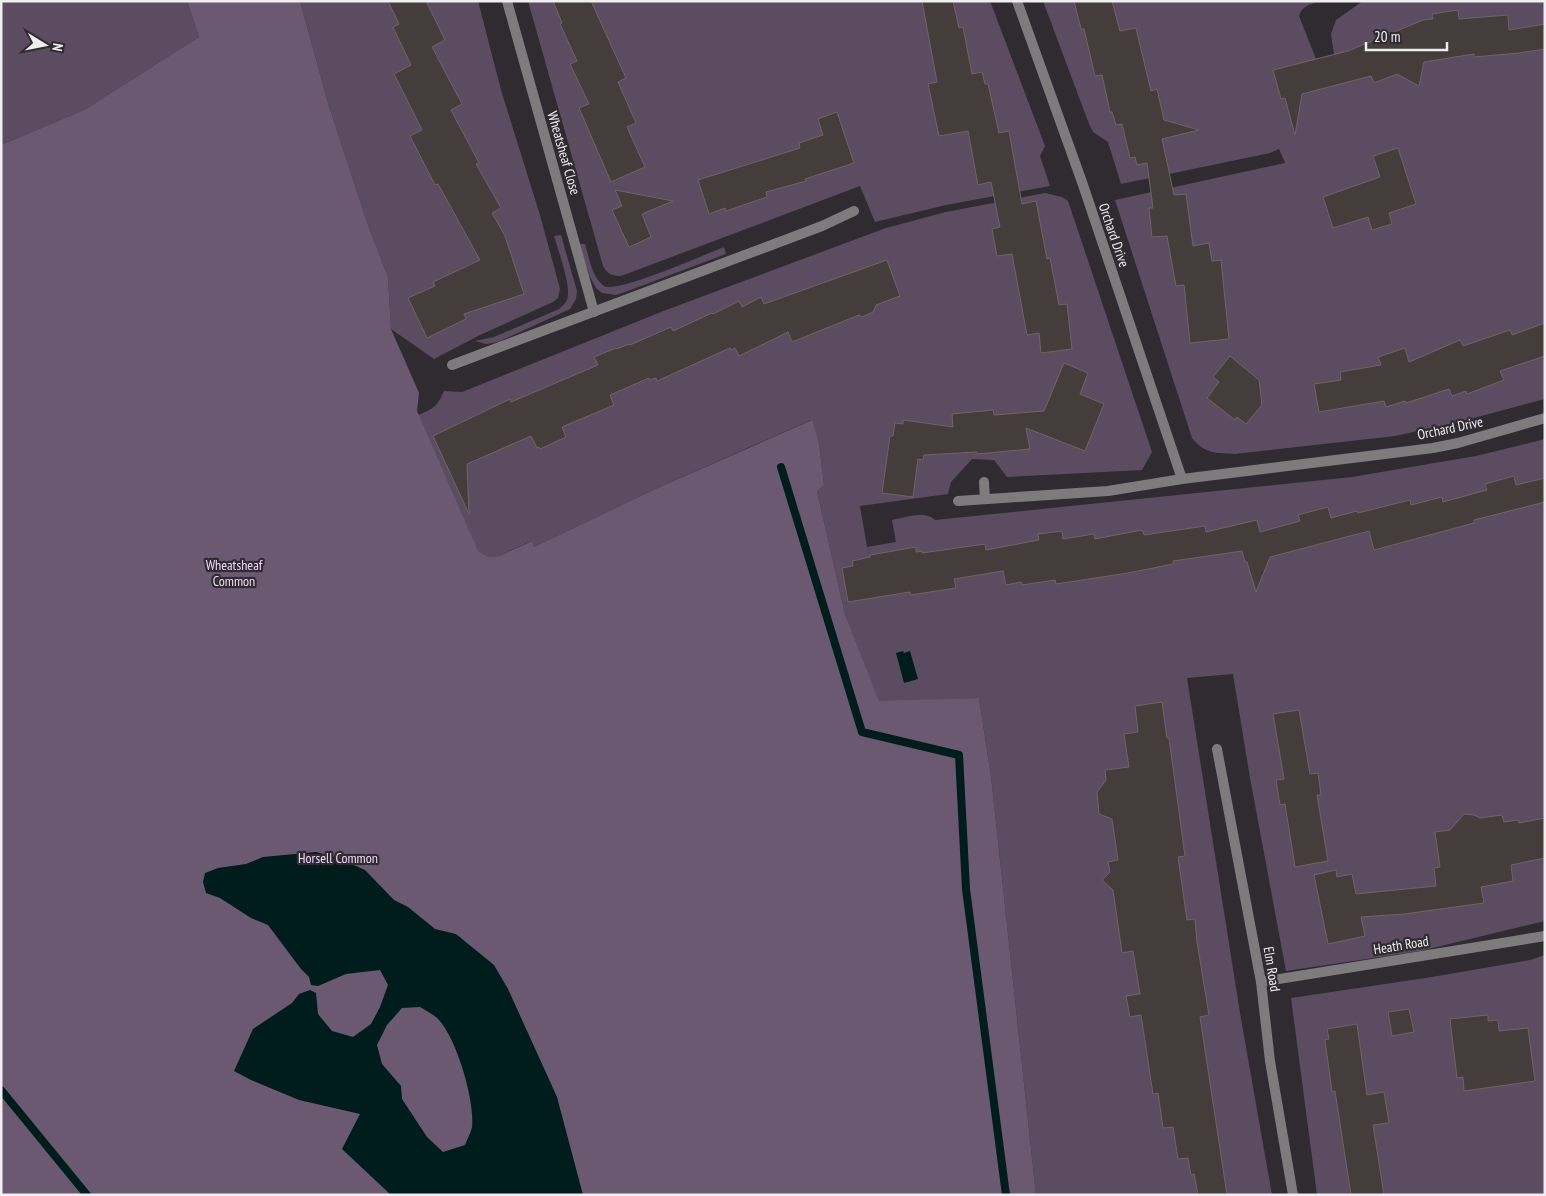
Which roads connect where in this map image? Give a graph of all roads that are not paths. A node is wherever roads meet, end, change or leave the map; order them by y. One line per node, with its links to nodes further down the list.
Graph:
1 (507, 1): 4 (street, Wheatsheaf Close)
2 (1016, 1): 7 (street, Orchard Drive)
3 (854, 211): 4 (street)
4 (594, 312): 5 (street)
5 (452, 365)
6 (1545, 418): 7 (street, Orchard Drive)
7 (1182, 479): 9 (street, Orchard Drive)
8 (984, 482): 9 (street)
9 (985, 499): 10 (street, Orchard Drive)
10 (958, 501)
11 (1217, 749): 13 (street, Elm Road)
12 (1545, 936): 13 (street, Heath Road)
13 (1261, 982): 14 (street, Elm Road)
14 (1293, 1195)

